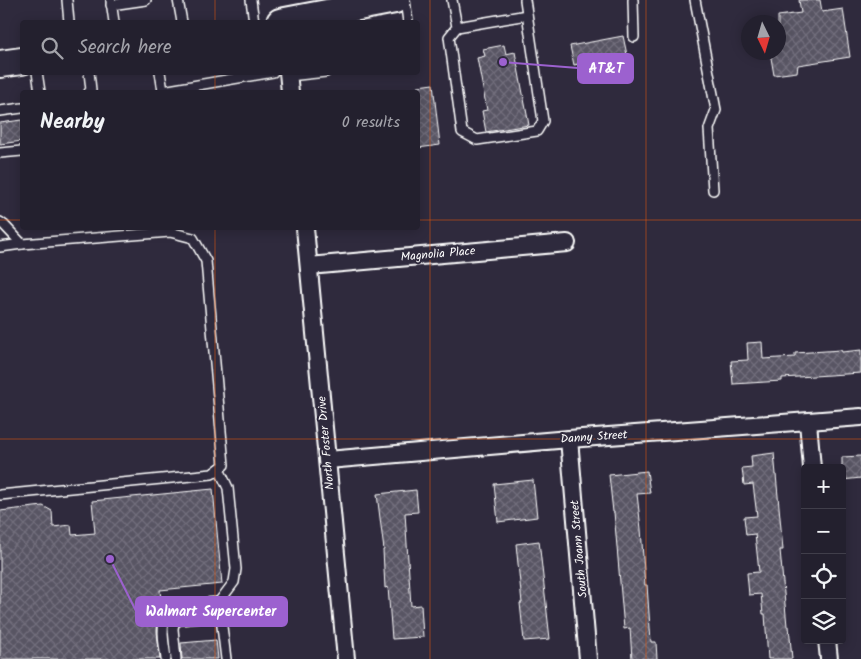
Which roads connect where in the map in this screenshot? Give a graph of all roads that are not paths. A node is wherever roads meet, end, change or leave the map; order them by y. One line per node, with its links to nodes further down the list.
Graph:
1 (67, 0): 14 (lane)
2 (146, 0): 11 (lane)
3 (178, 0): 16 (lane)
4 (251, 0): 17 (lane)
5 (395, 0): 13 (main road)
6 (405, 0): 18 (lane)
7 (452, 0): 19 (lane)
8 (525, 0): 12 (lane)
9 (632, 0): 20 (lane)
10 (695, 0): 36 (lane)
11 (111, 3): 15 (lane)
12 (527, 15): 19 (lane); 19 (lane)
13 (290, 17)
14 (69, 20)
15 (114, 20)
16 (182, 20)
17 (254, 20)
18 (408, 20)
19 (457, 26)
20 (634, 37)
21 (20, 61): 22 (main road)
22 (0, 64)
23 (37, 75): 28 (lane)
24 (89, 75): 29 (lane)
25 (160, 75): 30 (lane)
26 (306, 75): 27 (lane)
27 (285, 78): 31 (lane)
28 (40, 90)
29 (91, 90)
30 (163, 90)
31 (180, 90)
32 (20, 108): 33 (lane)
33 (0, 111)
34 (20, 151): 35 (lane)
35 (0, 153)
36 (713, 190)
37 (0, 222): 40 (lane)
38 (305, 230): 42 (street, North Foster Drive)
39 (567, 243): 42 (street, Magnolia Place)
40 (22, 244): 41 (lane); 48 (lane)
41 (0, 246)
42 (309, 266): 46 (street, North Foster Drive)
43 (861, 417): 44 (street, Danny Street)
44 (808, 422): 45 (street, Danny Street); 47 (street)
45 (569, 439): 46 (street, Danny Street); 57 (street, South Joann Street)
46 (328, 460): 56 (street, North Foster Drive)
47 (812, 464)
48 (219, 469): 49 (lane); 50 (lane)
49 (0, 494)
50 (219, 602): 51 (lane); 53 (lane)
51 (221, 616): 54 (lane); 55 (lane)
52 (827, 644): 58 (street)
53 (166, 659)
54 (176, 659)
55 (226, 659)
56 (346, 659)
57 (588, 659)
58 (829, 659)

